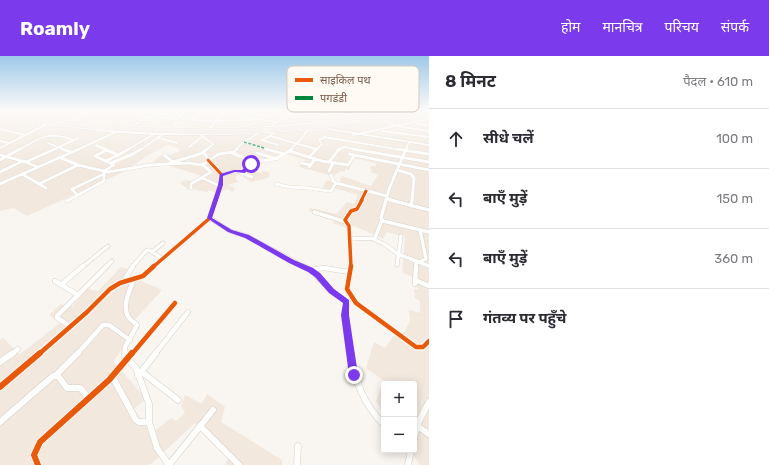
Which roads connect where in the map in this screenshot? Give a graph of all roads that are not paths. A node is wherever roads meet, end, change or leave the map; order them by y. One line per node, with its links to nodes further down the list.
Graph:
1 (0, 129): 22 (street)
2 (37, 129): 22 (main road)
3 (99, 129): 14 (main road)
4 (132, 129): 8 (highway, bridge)
5 (152, 129): 6 (highway, bridge)
6 (237, 129)
7 (274, 129): 16 (street)
8 (275, 129)
9 (308, 129): 16 (main road); 33 (street)
10 (330, 129): 21 (main road)
11 (382, 129): 13 (street)
12 (416, 129): 15 (street)
13 (378, 130): 21 (street); 25 (street)
14 (119, 131): 17 (main road); 44 (street)
15 (429, 131)
16 (275, 132): 19 (main road); 24 (street)
17 (156, 133): 18 (main road); 52 (street)
18 (165, 133): 20 (main road); 26 (street)
19 (258, 133): 20 (main road); 28 (street)
20 (199, 134): 23 (street)
21 (354, 134): 29 (main road)
22 (25, 135): 30 (main road)
23 (203, 136): 39 (street); 45 (street)
24 (270, 136): 33 (street); 35 (street)
25 (429, 137)
26 (159, 138): 32 (street); 68 (street)
27 (0, 141): 30 (street)
28 (244, 142): 46 (street); 48 (street)
29 (408, 142): 36 (main road); 42 (street)
30 (9, 143): 37 (main road)
31 (48, 143): 38 (street)
32 (176, 143)
33 (297, 144): 40 (street); 43 (street)
34 (96, 145): 41 (street)
35 (278, 145)
36 (429, 146)
37 (0, 147)
38 (58, 147): 44 (street); 54 (street); 63 (street)
39 (189, 147)
40 (316, 149): 42 (street); 57 (street)
41 (107, 150): 52 (street); 64 (street)
42 (405, 150): 50 (street); 58 (street)
43 (289, 151): 48 (street); 57 (street)
44 (71, 152): 56 (street)
45 (204, 153): 62 (street); 65 (street)
46 (232, 153): 60 (street); 62 (street)
47 (257, 153): 60 (street)
48 (284, 154): 60 (street)
49 (349, 154): 55 (street)
50 (429, 154)
51 (0, 155): 54 (street)
52 (118, 155): 64 (street)
53 (164, 155): 65 (street)
54 (7, 156): 61 (street); 63 (street)
55 (354, 156): 70 (street); 72 (street)
56 (59, 157): 73 (street); 76 (street)
57 (309, 157): 59 (street)
58 (402, 157): 66 (street); 67 (street); 72 (street)
59 (315, 158): 66 (street); 69 (street)
60 (277, 159)
61 (0, 160)
62 (209, 160): 75 (street); 84 (street)
63 (24, 161): 76 (street); 80 (street)
64 (106, 161): 68 (street)
65 (173, 162): 74 (street)
66 (329, 162): 70 (street)
67 (429, 162)
68 (111, 163): 82 (street)
69 (302, 163)
70 (333, 163): 79 (street)
71 (251, 164): 81 (street)
72 (400, 164): 77 (street); 78 (street)
73 (78, 165): 82 (street); 90 (street)
74 (168, 165): 75 (street); 82 (street)
75 (203, 165): 87 (street)
76 (37, 167): 83 (street)
77 (397, 170): 97 (street); 99 (street)
78 (429, 170)
79 (329, 171)
80 (0, 172)
81 (243, 172): 84 (street); 86 (street)
82 (104, 173): 96 (street); 96 (street)
83 (22, 174): 89 (street); 90 (street)
84 (221, 175): 92 (street)
85 (331, 175): 88 (street)
86 (252, 177)
87 (202, 178): 92 (street); 94 (street)
88 (336, 183): 91 (street); 95 (street)
89 (0, 184)
90 (39, 184): 93 (street)
91 (276, 184)
92 (220, 186): 102 (street)
93 (46, 188)
94 (191, 188)
95 (366, 191): 97 (street); 104 (street)
96 (77, 195): 98 (street)
97 (387, 197): 99 (street); 103 (street)
98 (67, 201)
99 (411, 206): 100 (street)
100 (429, 210)
101 (314, 212): 104 (street)
102 (210, 218): 114 (street); 119 (street)
103 (382, 220): 105 (street); 109 (street)
104 (346, 222): 108 (street)
105 (420, 230): 106 (street); 116 (street)
106 (429, 232)
107 (401, 236): 113 (street)
108 (349, 239): 109 (street); 120 (street)
109 (373, 239): 113 (street)
110 (163, 243): 112 (street)
111 (108, 246): 124 (street)
112 (152, 252): 114 (street); 123 (street)
113 (398, 254): 116 (street); 117 (street)
114 (163, 259): 121 (street)
115 (112, 261): 127 (street)
116 (418, 261): 118 (street); 125 (street)
117 (398, 265)
118 (429, 266)
119 (311, 270): 120 (street); 128 (street)
120 (350, 272): 126 (street)
121 (134, 279): 123 (street); 132 (street)
122 (55, 281): 124 (street)
123 (124, 281): 131 (street)
124 (61, 285): 127 (street)
125 (429, 286)
126 (349, 294): 128 (street); 133 (street)
127 (78, 295): 131 (street)
128 (347, 302): 147 (street)
129 (174, 303): 135 (street)
130 (188, 312): 137 (street)
131 (70, 326): 140 (street)
132 (130, 340): 135 (street); 138 (street)
133 (429, 341)
134 (18, 349): 136 (street)
135 (128, 360): 137 (street); 139 (street)
136 (0, 362)
137 (140, 374): 142 (street); 146 (street)
138 (56, 375): 141 (street); 145 (street)
139 (112, 376): 141 (street); 146 (street)
140 (0, 386)
141 (89, 398): 153 (street)
142 (178, 400)
143 (429, 402): 149 (street)
144 (213, 410): 148 (street)
145 (0, 422)
146 (148, 422): 154 (street)
147 (381, 422)
148 (200, 426): 154 (street); 155 (street)
149 (417, 426): 150 (street)
150 (429, 434)
151 (298, 446): 156 (street)
152 (409, 453): 157 (street)
153 (38, 465)
154 (169, 465)
155 (239, 465)
156 (296, 465)
157 (408, 465)

